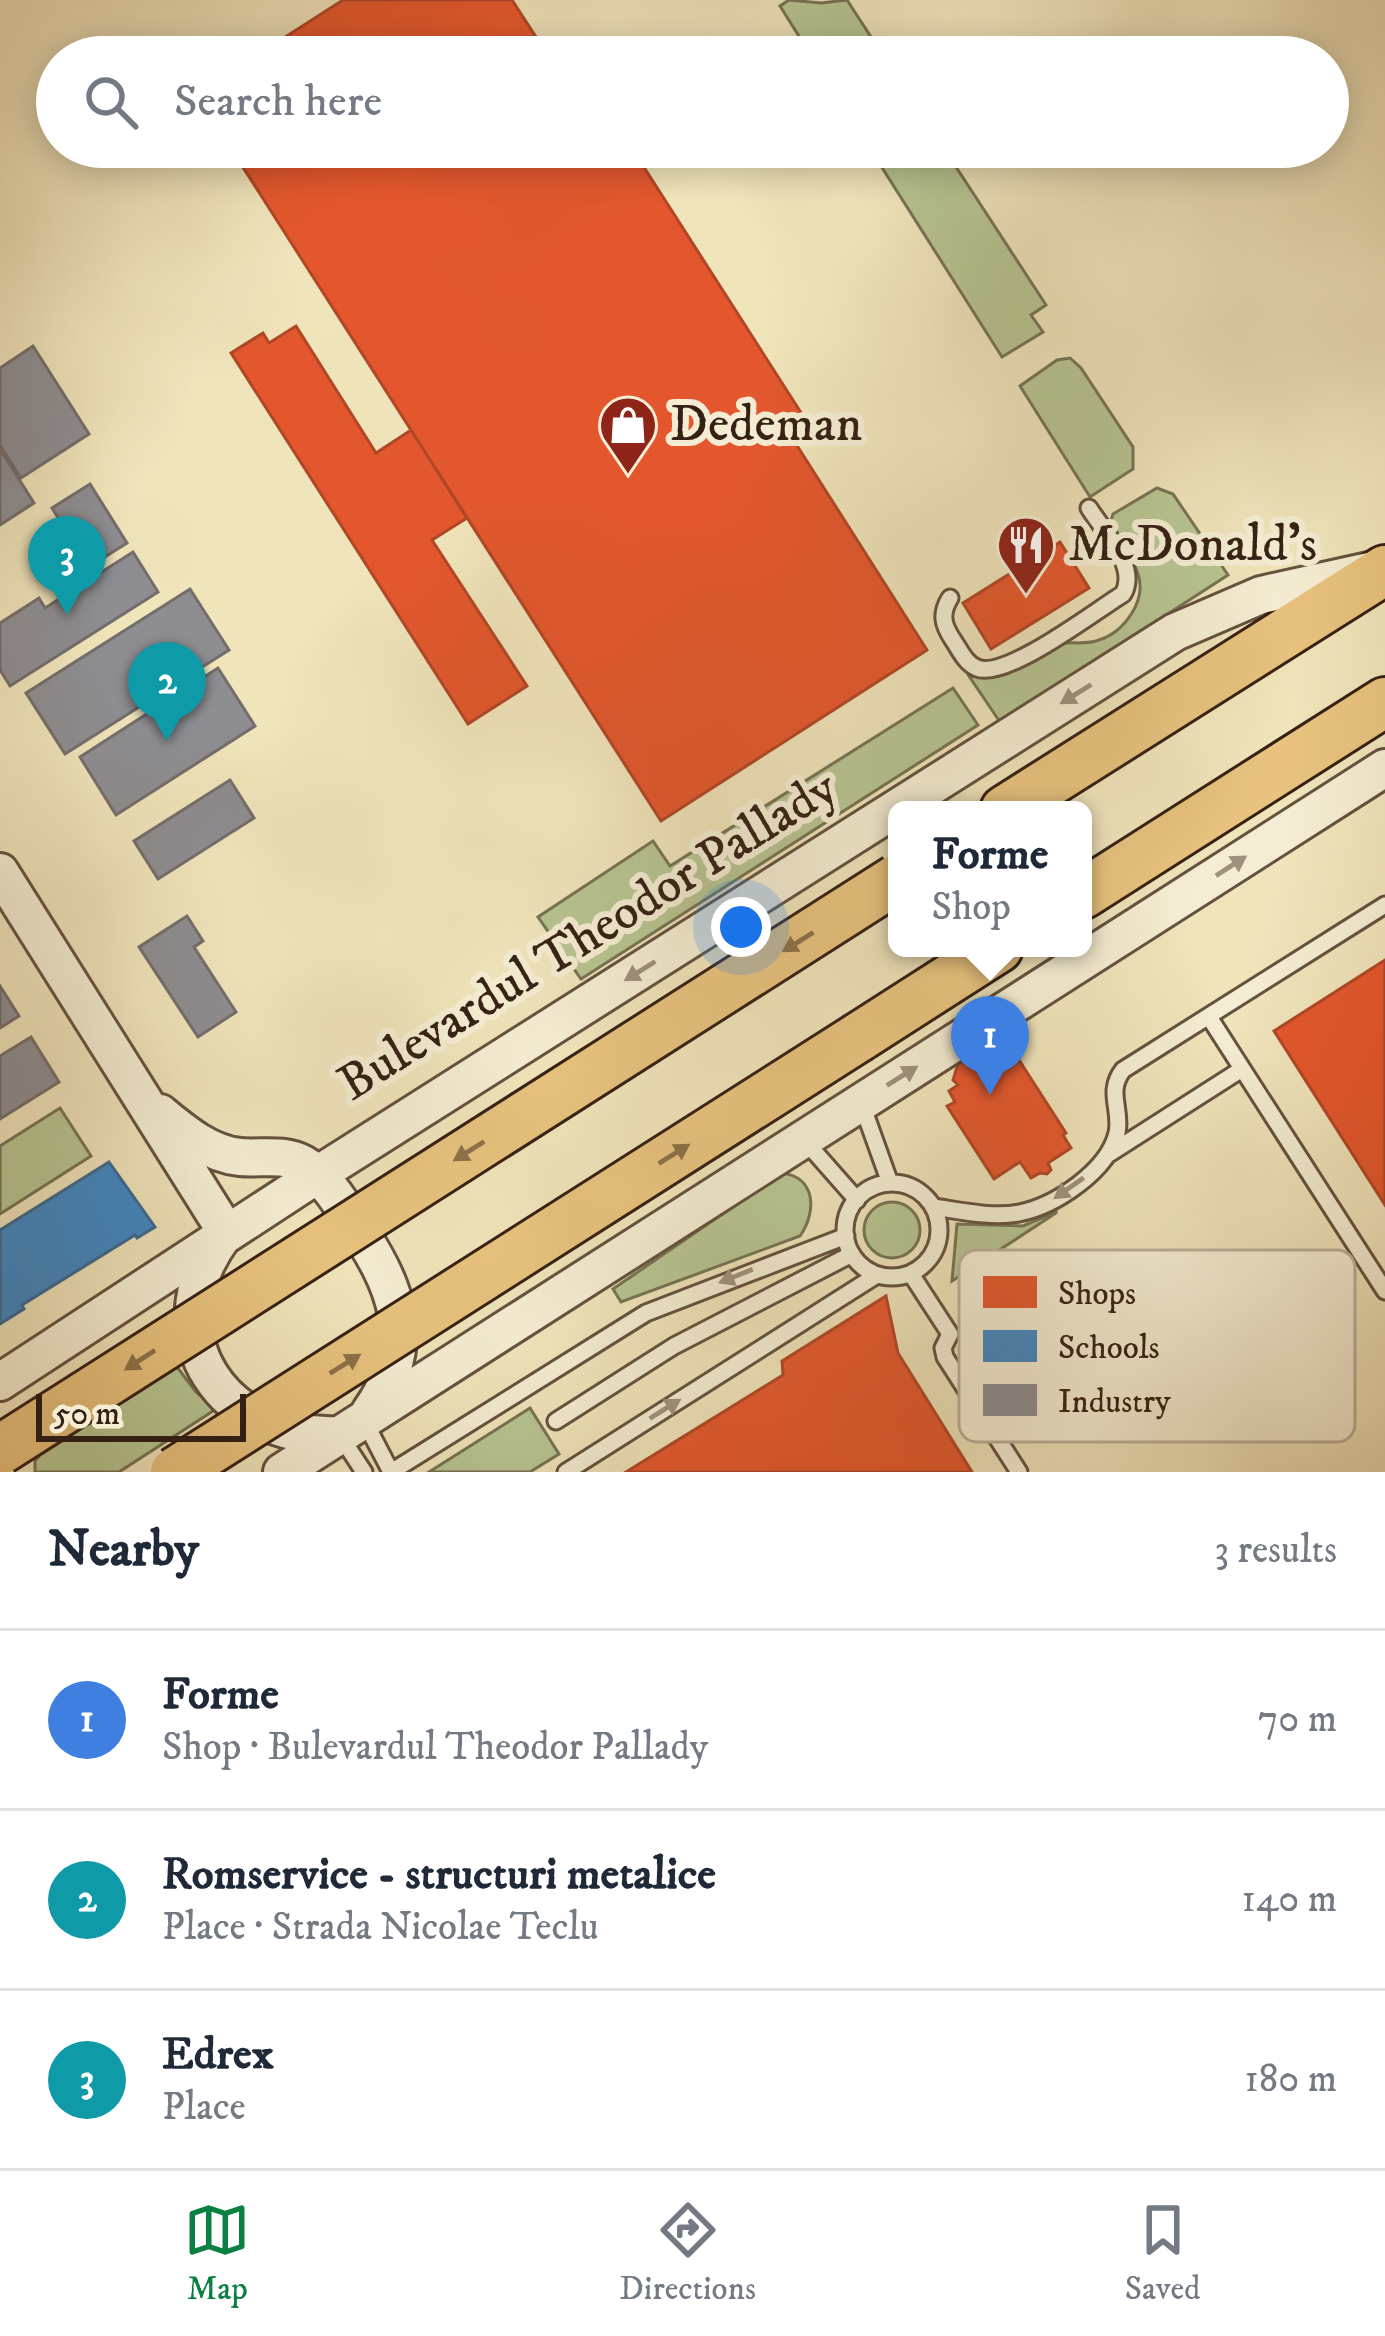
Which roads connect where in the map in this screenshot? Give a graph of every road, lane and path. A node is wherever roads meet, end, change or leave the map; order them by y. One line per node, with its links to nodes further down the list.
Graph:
1 (1089, 508): 3 (lane)
2 (1385, 569): 6 (street, Bulevardul Theodor Pallady, one-way to 6); 7 (main road, Bulevardul Theodor Pallady)
3 (950, 598)
4 (1385, 702): 11 (main road)
5 (1385, 767): 13 (street, one-way to 5)
6 (908, 801)
7 (1020, 801)
8 (888, 814): 22 (street, Bulevardul Theodor Pallady, one-way to 22)
9 (0, 872): 19 (street)
10 (888, 885): 38 (main road, one-way to 38, bridge)
11 (1092, 888)
12 (1385, 904): 16 (lane)
13 (1092, 954)
14 (984, 957): 39 (main road, one-way to 14, bridge)
15 (1088, 957): 18 (street, one-way to 15)
16 (1209, 1017): 17 (lane); 21 (lane)
17 (1242, 1069): 21 (lane); 32 (lane)
18 (861, 1102): 20 (street); 23 (lane)
19 (148, 1106): 22 (street); 26 (street); 29 (street)
20 (803, 1139): 24 (lane); 36 (street)
21 (1107, 1155): 25 (lane, one-way to 25)
22 (317, 1175): 26 (street, Bulevardul Theodor Pallady); 36 (street)
23 (890, 1183): 24 (lane); 25 (lane)
24 (856, 1200): 27 (lane)
25 (934, 1208): 30 (lane)
26 (223, 1236): 29 (street, Bulevardul Theodor Pallady); 36 (street)
27 (846, 1236): 28 (lane); 42 (lane, one-way to 42)
28 (852, 1254): 31 (lane); 35 (lane)
29 (191, 1257): 34 (street, Bulevardul Theodor Pallady)
30 (911, 1274): 31 (lane); 33 (lane)
31 (877, 1275): 43 (lane, one-way to 31)
32 (1385, 1291)
33 (959, 1380)
34 (0, 1382)
35 (556, 1421)
36 (352, 1427): 40 (street); 41 (lane); 42 (lane)
37 (999, 1442): 44 (lane)
38 (0, 1450)
39 (175, 1472)
40 (282, 1472)
41 (364, 1472)
42 (391, 1472)
43 (566, 1472)
44 (1019, 1472)

